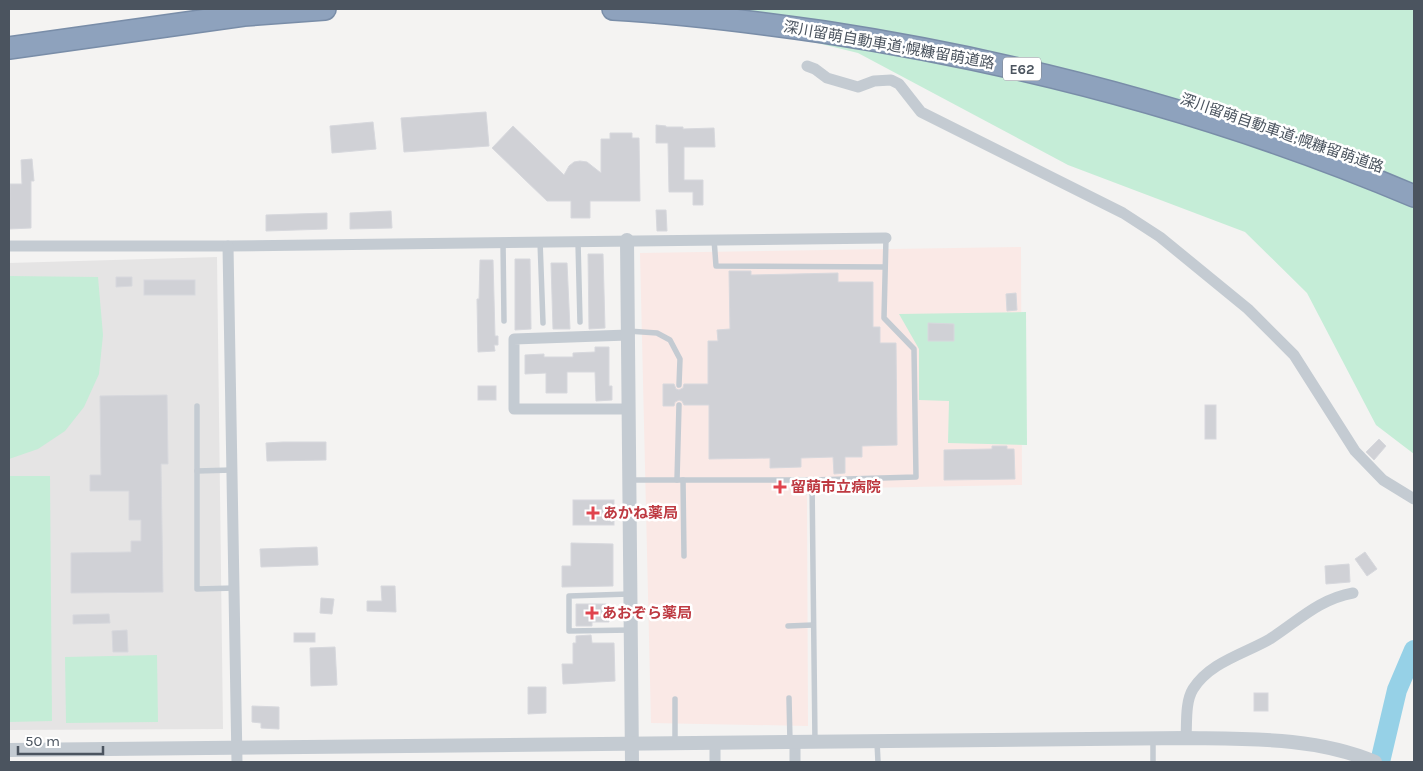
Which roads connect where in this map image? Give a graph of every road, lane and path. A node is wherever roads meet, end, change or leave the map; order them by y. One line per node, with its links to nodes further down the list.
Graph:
1 (206, 9): 5 (highway)
2 (325, 9): 5 (highway)
3 (613, 9): 10 (highway, 深川留萌自動車道;幌糠留萌道路 / E62)
4 (767, 9): 9 (highway, 深川留萌自動車道;幌糠留萌道路 / E62)
5 (53, 38): 6 (highway); 7 (highway)
6 (9, 40)
7 (9, 48)
8 (807, 66): 33 (street)
9 (1414, 182)
10 (1414, 196)
11 (886, 238): 12 (street); 19 (lane)
12 (714, 239): 13 (street); 19 (lane)
13 (627, 240): 15 (street); 23 (street)
14 (540, 241): 15 (street); 16 (street); 22 (lane)
15 (578, 241): 21 (lane)
16 (503, 242): 18 (street); 20 (lane)
17 (9, 246): 18 (street)
18 (228, 246): 28 (street)
19 (885, 267): 32 (lane)
20 (504, 321)
21 (580, 322)
22 (543, 323)
23 (628, 333): 24 (lane); 27 (street); 27 (street)
24 (679, 384)
25 (197, 406): 29 (lane)
26 (679, 406): 31 (lane)
27 (629, 409): 30 (street)
28 (233, 470): 29 (lane); 35 (street)
29 (197, 471): 35 (lane)
30 (630, 480): 31 (lane); 37 (street)
31 (680, 480): 32 (lane); 34 (lane)
32 (812, 480): 38 (lane)
33 (1414, 499)
34 (684, 556)
35 (235, 588): 51 (street)
36 (1353, 593): 44 (street)
37 (631, 594): 40 (street); 40 (lane)
38 (813, 625): 39 (lane); 47 (lane)
39 (788, 626)
40 (631, 630): 49 (street)
41 (789, 698): 46 (lane)
42 (675, 699): 50 (lane)
43 (1153, 738): 44 (street); 45 (street); 58 (lane)
44 (1186, 738): 59 (street)
45 (877, 741): 47 (street); 57 (lane)
46 (793, 742): 47 (street); 48 (street); 56 (street)
47 (815, 742)
48 (715, 743): 50 (street); 55 (street)
49 (632, 744): 50 (street); 51 (street); 54 (street)
50 (675, 744)
51 (237, 748): 52 (street); 53 (street)
52 (9, 750)
53 (237, 762)
54 (632, 762)
55 (715, 762)
56 (795, 762)
57 (878, 762)
58 (1153, 762)
59 (1375, 762)

